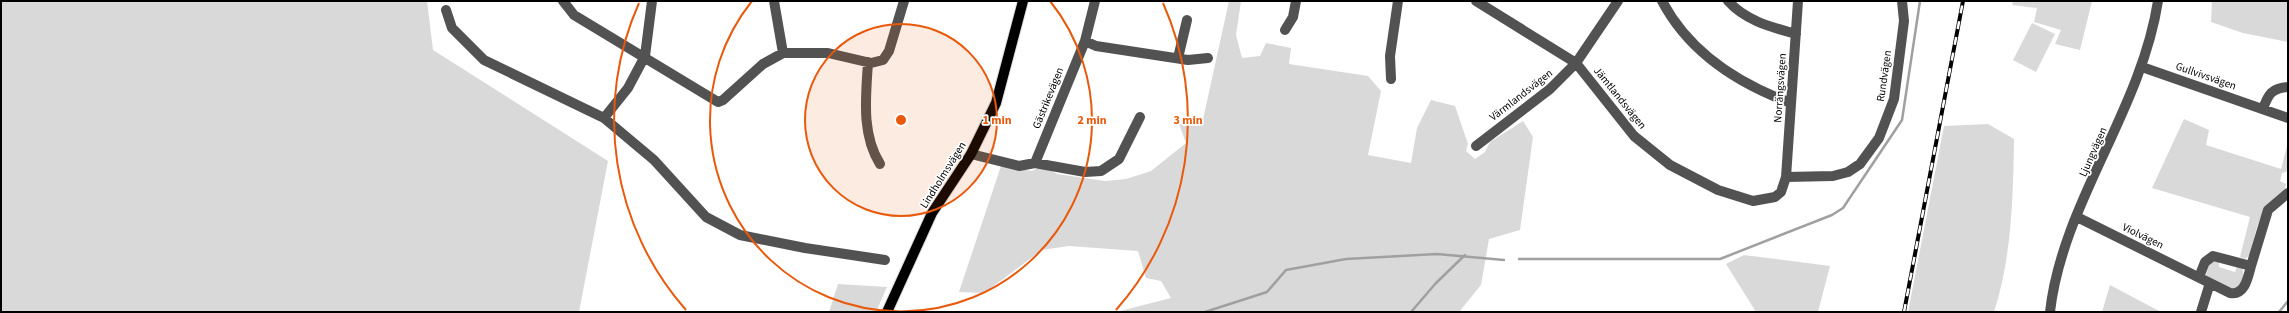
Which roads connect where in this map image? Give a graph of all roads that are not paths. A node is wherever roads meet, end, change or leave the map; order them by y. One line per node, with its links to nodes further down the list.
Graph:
1 (563, 1): 22 (street)
2 (652, 1): 22 (street)
3 (774, 1): 21 (street)
4 (904, 1): 25 (street)
5 (1023, 1): 36 (main road, Lindholmsvägen)
6 (1095, 1): 20 (street, Gästrikevägen)
7 (1296, 1): 18 (street)
8 (1398, 1): 28 (street)
9 (1476, 1): 26 (street, Jämtlandsvägen)
10 (1618, 1): 26 (street, Värmlandsvägen)
11 (1662, 1): 30 (street)
12 (1728, 1): 19 (street)
13 (1798, 1): 19 (street, Norrängsvägen)
14 (1902, 1): 39 (street, Rundvägen)
15 (2158, 1): 27 (street, Ljungvägen)
16 (446, 10): 33 (street)
17 (1187, 20): 23 (street)
18 (1285, 30)
19 (1796, 34): 30 (street, Norrängsvägen)
20 (1084, 41): 23 (street); 37 (street, Gästrikevägen)
21 (783, 53): 22 (street); 25 (street)
22 (645, 56): 33 (street)
23 (1178, 58): 24 (street)
24 (1208, 58)
25 (868, 62): 38 (street)
26 (1576, 63): 35 (street, Värmlandsvägen); 39 (street, Jämtlandsvägen)
27 (2142, 67): 31 (street, Gullvivsvägen); 41 (street, Ljungvägen)
28 (1391, 79)
29 (2288, 88): 31 (street)
30 (1791, 103): 39 (street, Norrängsvägen)
31 (2263, 109): 34 (street, Gullvivsvägen)
32 (1140, 117): 37 (street)
33 (604, 118): 42 (street)
34 (2288, 118)
35 (1476, 146)
36 (971, 154): 37 (street); 46 (main road, Lindholmsvägen)
37 (1035, 163)
38 (880, 164)
39 (1786, 177)
40 (2288, 193): 43 (street)
41 (2077, 217): 44 (street, Violvägen); 47 (street, Ljungvägen)
42 (885, 260)
43 (2251, 266): 44 (street); 45 (street, Violvägen)
44 (2199, 277): 45 (street, Violvägen)
45 (2210, 283): 48 (street)
46 (887, 312)
47 (2050, 312)
48 (2200, 312)

